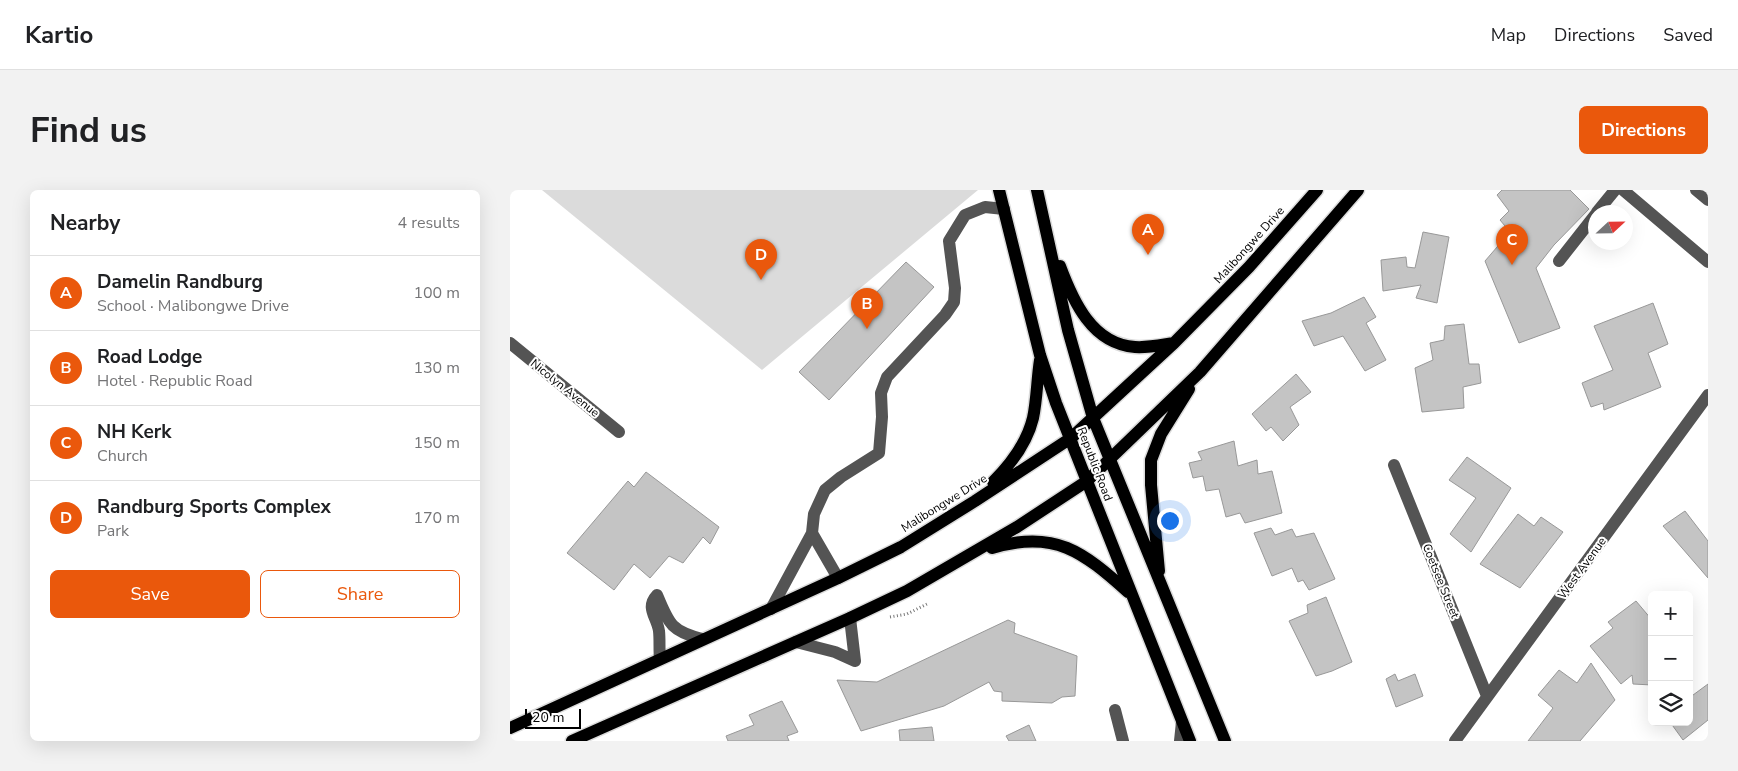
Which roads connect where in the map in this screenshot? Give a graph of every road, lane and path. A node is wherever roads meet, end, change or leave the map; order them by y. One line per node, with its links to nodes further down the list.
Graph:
1 (999, 190): 10 (main road, Republic Road)
2 (1037, 190): 12 (main road, Republic Road)
3 (1317, 190): 16 (main road, Malibongwe Drive)
4 (1358, 190): 18 (main road)
5 (1615, 190): 9 (street)
6 (1623, 190): 14 (street)
7 (1696, 190): 8 (street)
8 (1708, 200)
9 (1603, 205)
10 (1004, 210): 17 (main road, Republic Road); 27 (street)
11 (1588, 223): 13 (street)
12 (1045, 229): 16 (main road); 20 (main road, Republic Road)
13 (1559, 261)
14 (1708, 262)
15 (510, 343): 21 (street, Nicolyn Avenue)
16 (1174, 343): 20 (main road, Malibongwe Drive)
17 (1040, 355): 22 (main road, Republic Road); 26 (main road)
18 (1200, 372): 23 (main road); 30 (main road)
19 (1708, 395): 37 (street, West Avenue)
20 (1093, 418): 22 (main road, Malibongwe Drive); 23 (main road, Republic Road)
21 (619, 432)
22 (1070, 438): 25 (main road, Republic Road); 26 (main road, Malibongwe Drive)
23 (1110, 459): 25 (main road); 30 (main road, Republic Road)
24 (1394, 465): 37 (street, Coetsee Street)
25 (1087, 481): 28 (main road); 31 (main road, Republic Road)
26 (975, 501): 29 (main road, Malibongwe Drive)
27 (812, 534): 29 (street); 32 (street)
28 (975, 552): 31 (main road); 33 (main road)
29 (838, 578): 32 (main road, Malibongwe Drive)
30 (1160, 581): 45 (main road, Republic Road)
31 (1131, 594): 39 (main road, Republic Road)
32 (771, 609): 34 (main road, Malibongwe Drive)
33 (850, 618): 35 (main road); 35 (street)
34 (702, 639): 36 (main road, Malibongwe Drive); 36 (street)
35 (796, 642): 41 (main road)
36 (660, 659): 40 (main road, Malibongwe Drive)
37 (1487, 696): 46 (street, West Avenue)
38 (1115, 710): 42 (street)
39 (1182, 722): 43 (street); 44 (main road, Republic Road)
40 (510, 728)
41 (572, 741)
42 (1123, 741)
43 (1180, 741)
44 (1190, 741)
45 (1225, 741)
46 (1455, 741)

